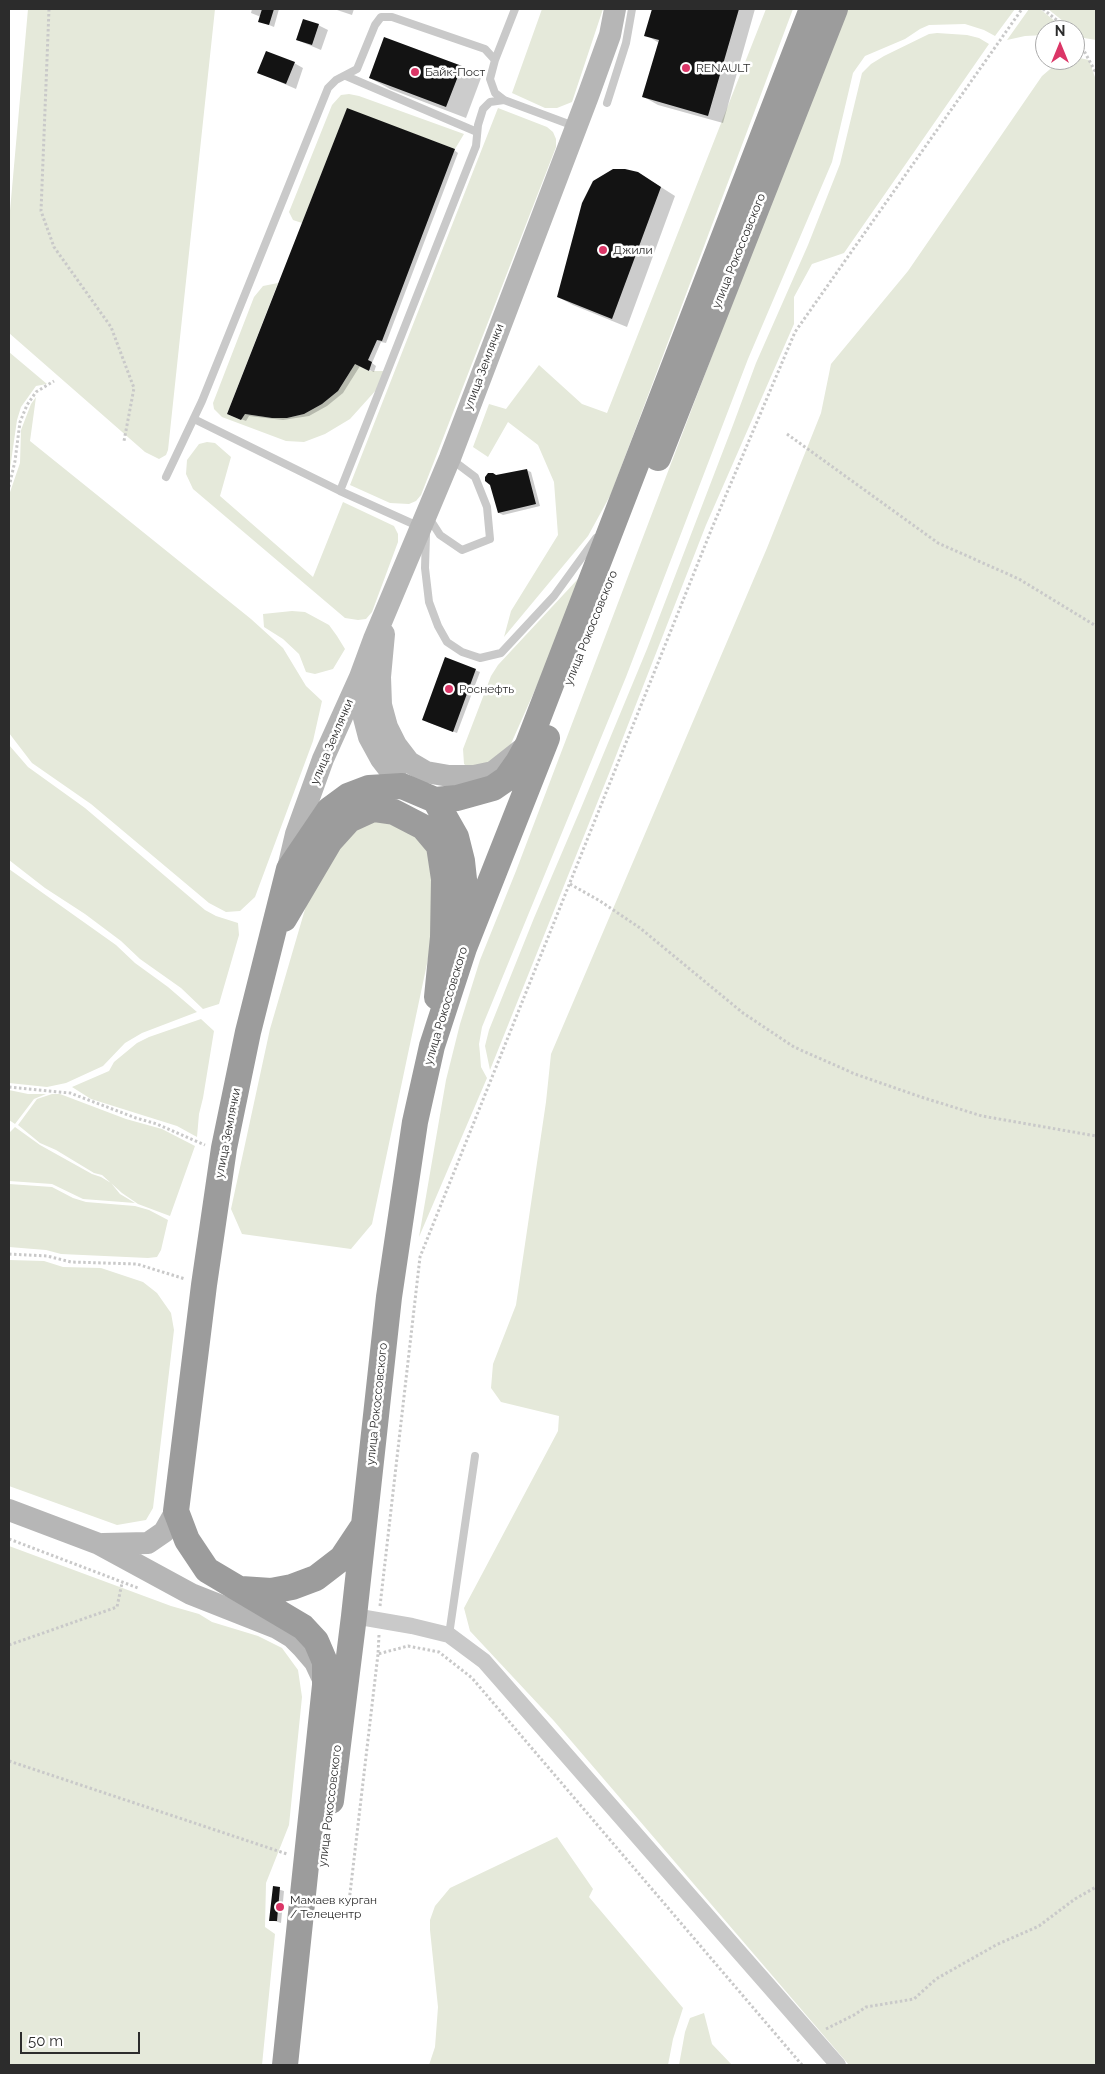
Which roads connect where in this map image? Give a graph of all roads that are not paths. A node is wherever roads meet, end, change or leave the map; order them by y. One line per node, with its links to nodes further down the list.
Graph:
1 (515, 9): 6 (lane)
2 (615, 9): 10 (main road, улица Землячки)
3 (632, 9): 9 (lane)
4 (812, 9): 16 (highway, улица Рокоссовского)
5 (835, 9): 27 (highway, улица Рокоссовского)
6 (495, 60): 7 (lane); 8 (lane)
7 (346, 76): 11 (lane); 12 (lane)
8 (504, 100): 10 (lane); 11 (lane)
9 (608, 103)
10 (576, 126): 13 (main road, улица Землячки)
11 (477, 132): 15 (lane)
12 (194, 419): 14 (lane); 15 (lane)
13 (450, 458): 17 (main road, улица Землячки); 17 (lane)
14 (166, 477)
15 (340, 491): 17 (lane)
16 (620, 504): 18 (lane); 22 (highway, улица Рокоссовского)
17 (424, 521): 19 (lane); 20 (main road, улица Землячки)
18 (604, 527)
19 (598, 535)
20 (385, 613): 21 (main road, улица Землячки); 22 (main road)
21 (360, 677): 23 (main road); 25 (main road, улица Землячки)
22 (528, 744): 24 (highway, улица Рокоссовского)
23 (402, 786): 24 (highway); 25 (highway)
24 (435, 800): 27 (highway)
25 (288, 869): 26 (highway, улица Землячки)
26 (273, 937): 28 (highway); 31 (highway, улица Землячки)
27 (464, 948): 28 (highway, улица Рокоссовского)
28 (432, 1046): 32 (highway, улица Рокоссовского)
29 (475, 1456): 36 (lane)
30 (9, 1510): 33 (main road)
31 (176, 1511): 33 (main road); 34 (highway, улица Рокоссовского)
32 (364, 1525): 34 (highway); 35 (highway, улица Рокоссовского)
33 (99, 1544): 37 (main road)
34 (238, 1589): 37 (highway, улица Рокоссовского)
35 (354, 1616): 36 (street); 39 (highway, улица Рокоссовского)
36 (449, 1635): 40 (street)
37 (325, 1684): 38 (highway, улица Рокоссовского)
38 (285, 2065)
39 (302, 2065)
40 (838, 2065)

